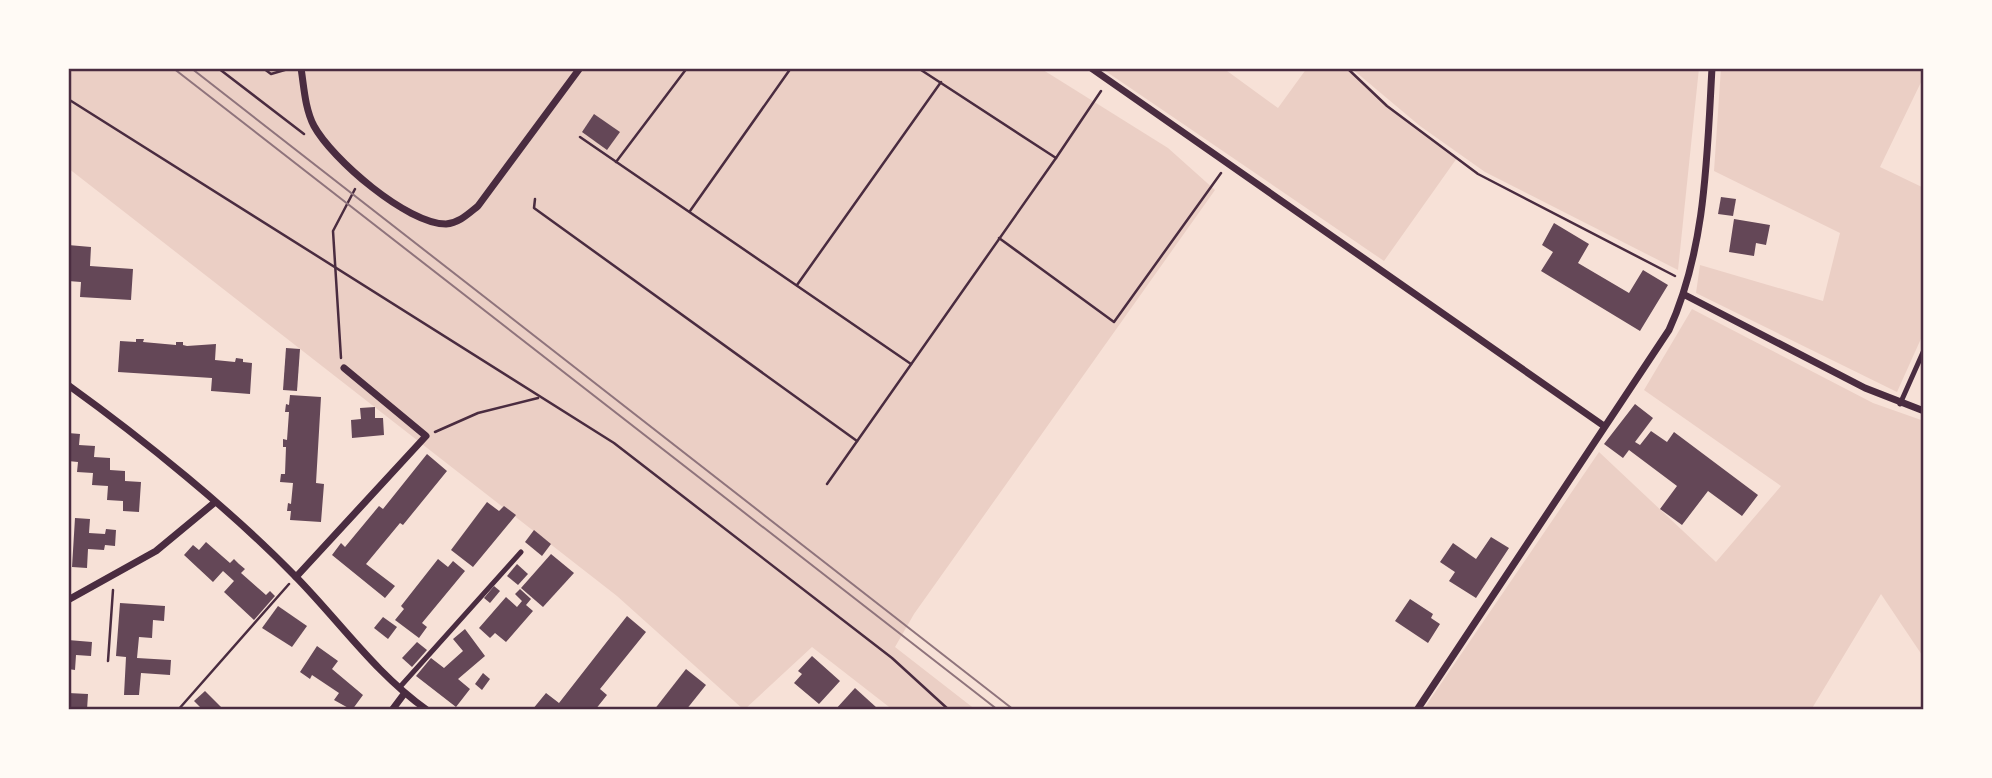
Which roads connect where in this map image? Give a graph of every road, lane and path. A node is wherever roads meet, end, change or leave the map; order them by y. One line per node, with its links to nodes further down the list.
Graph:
1 (218, 68): 15 (path)
2 (263, 68): 3 (path)
3 (290, 68)
4 (301, 68): 20 (street)
5 (580, 68): 20 (street)
6 (687, 68): 19 (path)
7 (791, 68): 22 (path)
8 (918, 68): 13 (path)
9 (1091, 68): 12 (street)
10 (1347, 68): 26 (path)
11 (1712, 68): 26 (street)
12 (1108, 79): 17 (path); 18 (street)
13 (941, 82): 17 (path); 25 (path)
14 (68, 100): 24 (path)
15 (306, 136)
16 (580, 136): 19 (path)
17 (1056, 158): 23 (path)
18 (1228, 161): 23 (path); 34 (street)
19 (616, 162): 22 (path)
20 (361, 177): 24 (path)
21 (535, 199): 36 (path)
22 (690, 211): 25 (path)
23 (999, 238): 28 (path)
24 (333, 264): 29 (path); 31 (path)
25 (797, 285): 28 (path)
26 (1685, 295): 32 (street); 34 (street)
27 (1924, 350): 32 (lane)
28 (911, 364): 36 (path)
29 (344, 368): 35 (street)
30 (68, 385): 38 (street)
31 (540, 398): 35 (path); 49 (path)
32 (1900, 404): 33 (street)
33 (1924, 411)
34 (1604, 426): 50 (street)
35 (426, 436): 41 (street)
36 (857, 441): 37 (path)
37 (827, 484)
38 (214, 503): 40 (street); 41 (street)
39 (521, 552): 45 (lane)
40 (114, 576): 43 (street); 44 (path)
41 (296, 577): 45 (street); 46 (path)
42 (68, 589): 43 (lane)
43 (70, 599)
44 (108, 661)
45 (402, 691): 47 (street); 48 (street)
46 (178, 710)
47 (392, 710)
48 (427, 710)
49 (949, 710)
50 (1417, 710)

